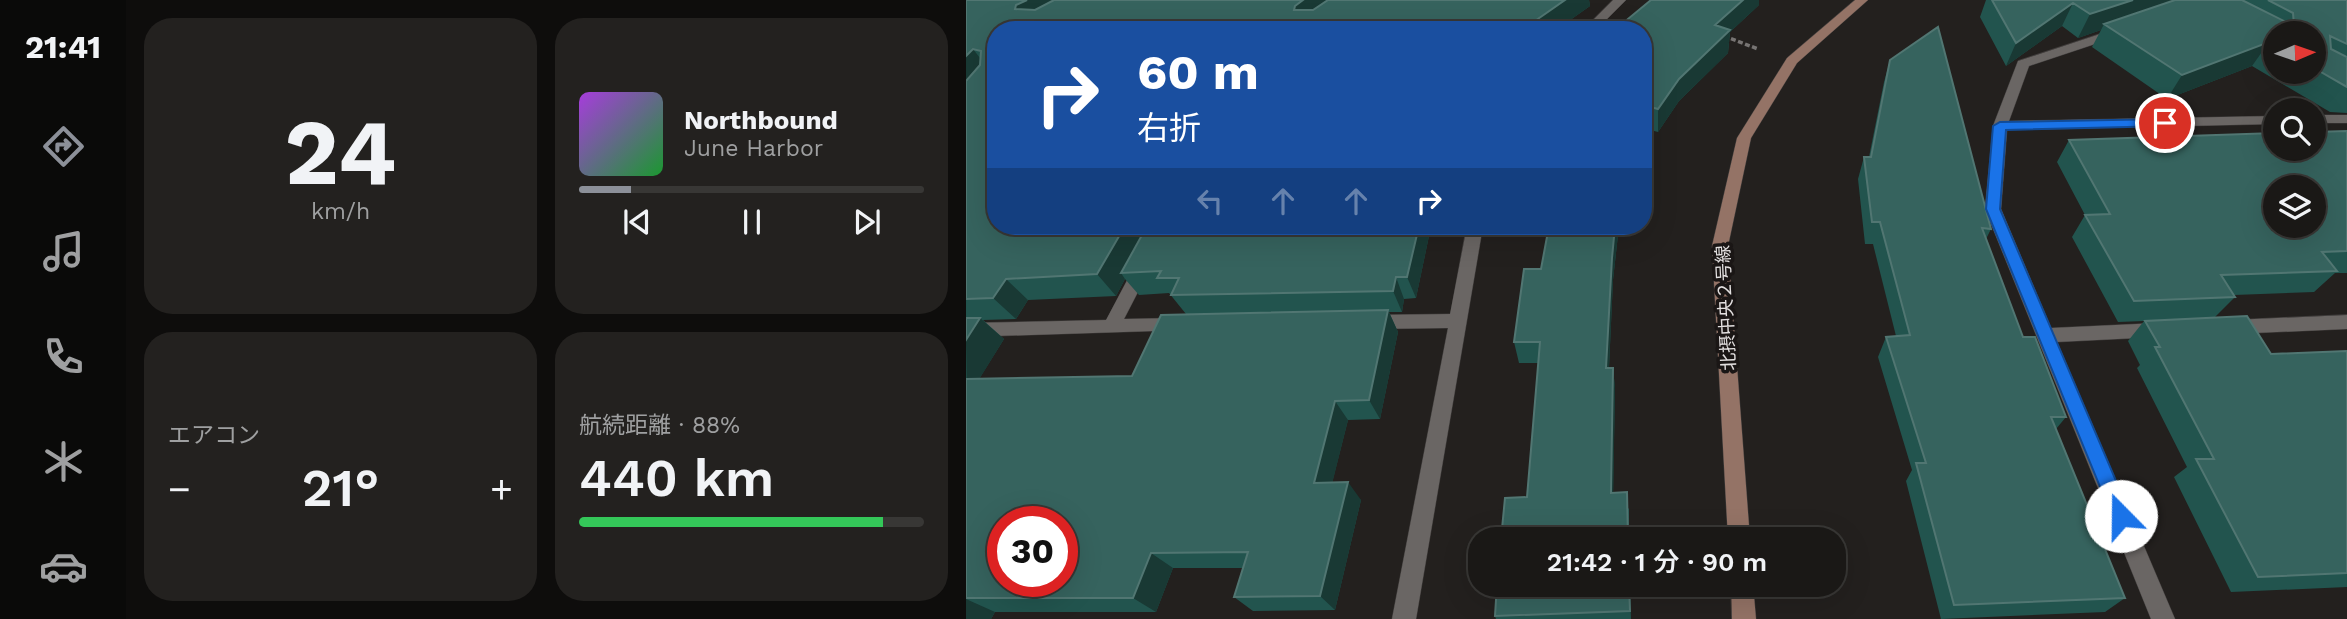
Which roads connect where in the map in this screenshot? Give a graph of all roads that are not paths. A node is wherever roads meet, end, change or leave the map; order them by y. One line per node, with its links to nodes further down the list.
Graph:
1 (1620, 0): 3 (street)
2 (1863, 0): 20 (street, 北摂中央２号線)
3 (1598, 21)
4 (2138, 25): 8 (street)
5 (2347, 118): 6 (street)
6 (2326, 119)
7 (2263, 120): 8 (street)
8 (2000, 126): 19 (street)
9 (1159, 235): 15 (street)
10 (1473, 235): 11 (street)
11 (1456, 321): 12 (street); 22 (street)
12 (1360, 322)
13 (2347, 322): 16 (street)
14 (1195, 324): 15 (street)
15 (1112, 326): 17 (street)
16 (2211, 328)
17 (966, 330)
18 (2170, 330): 19 (street)
19 (2048, 334): 24 (street)
20 (1738, 527)
21 (1743, 597): 23 (street)
22 (1404, 619)
23 (1744, 619)
24 (2163, 619)

